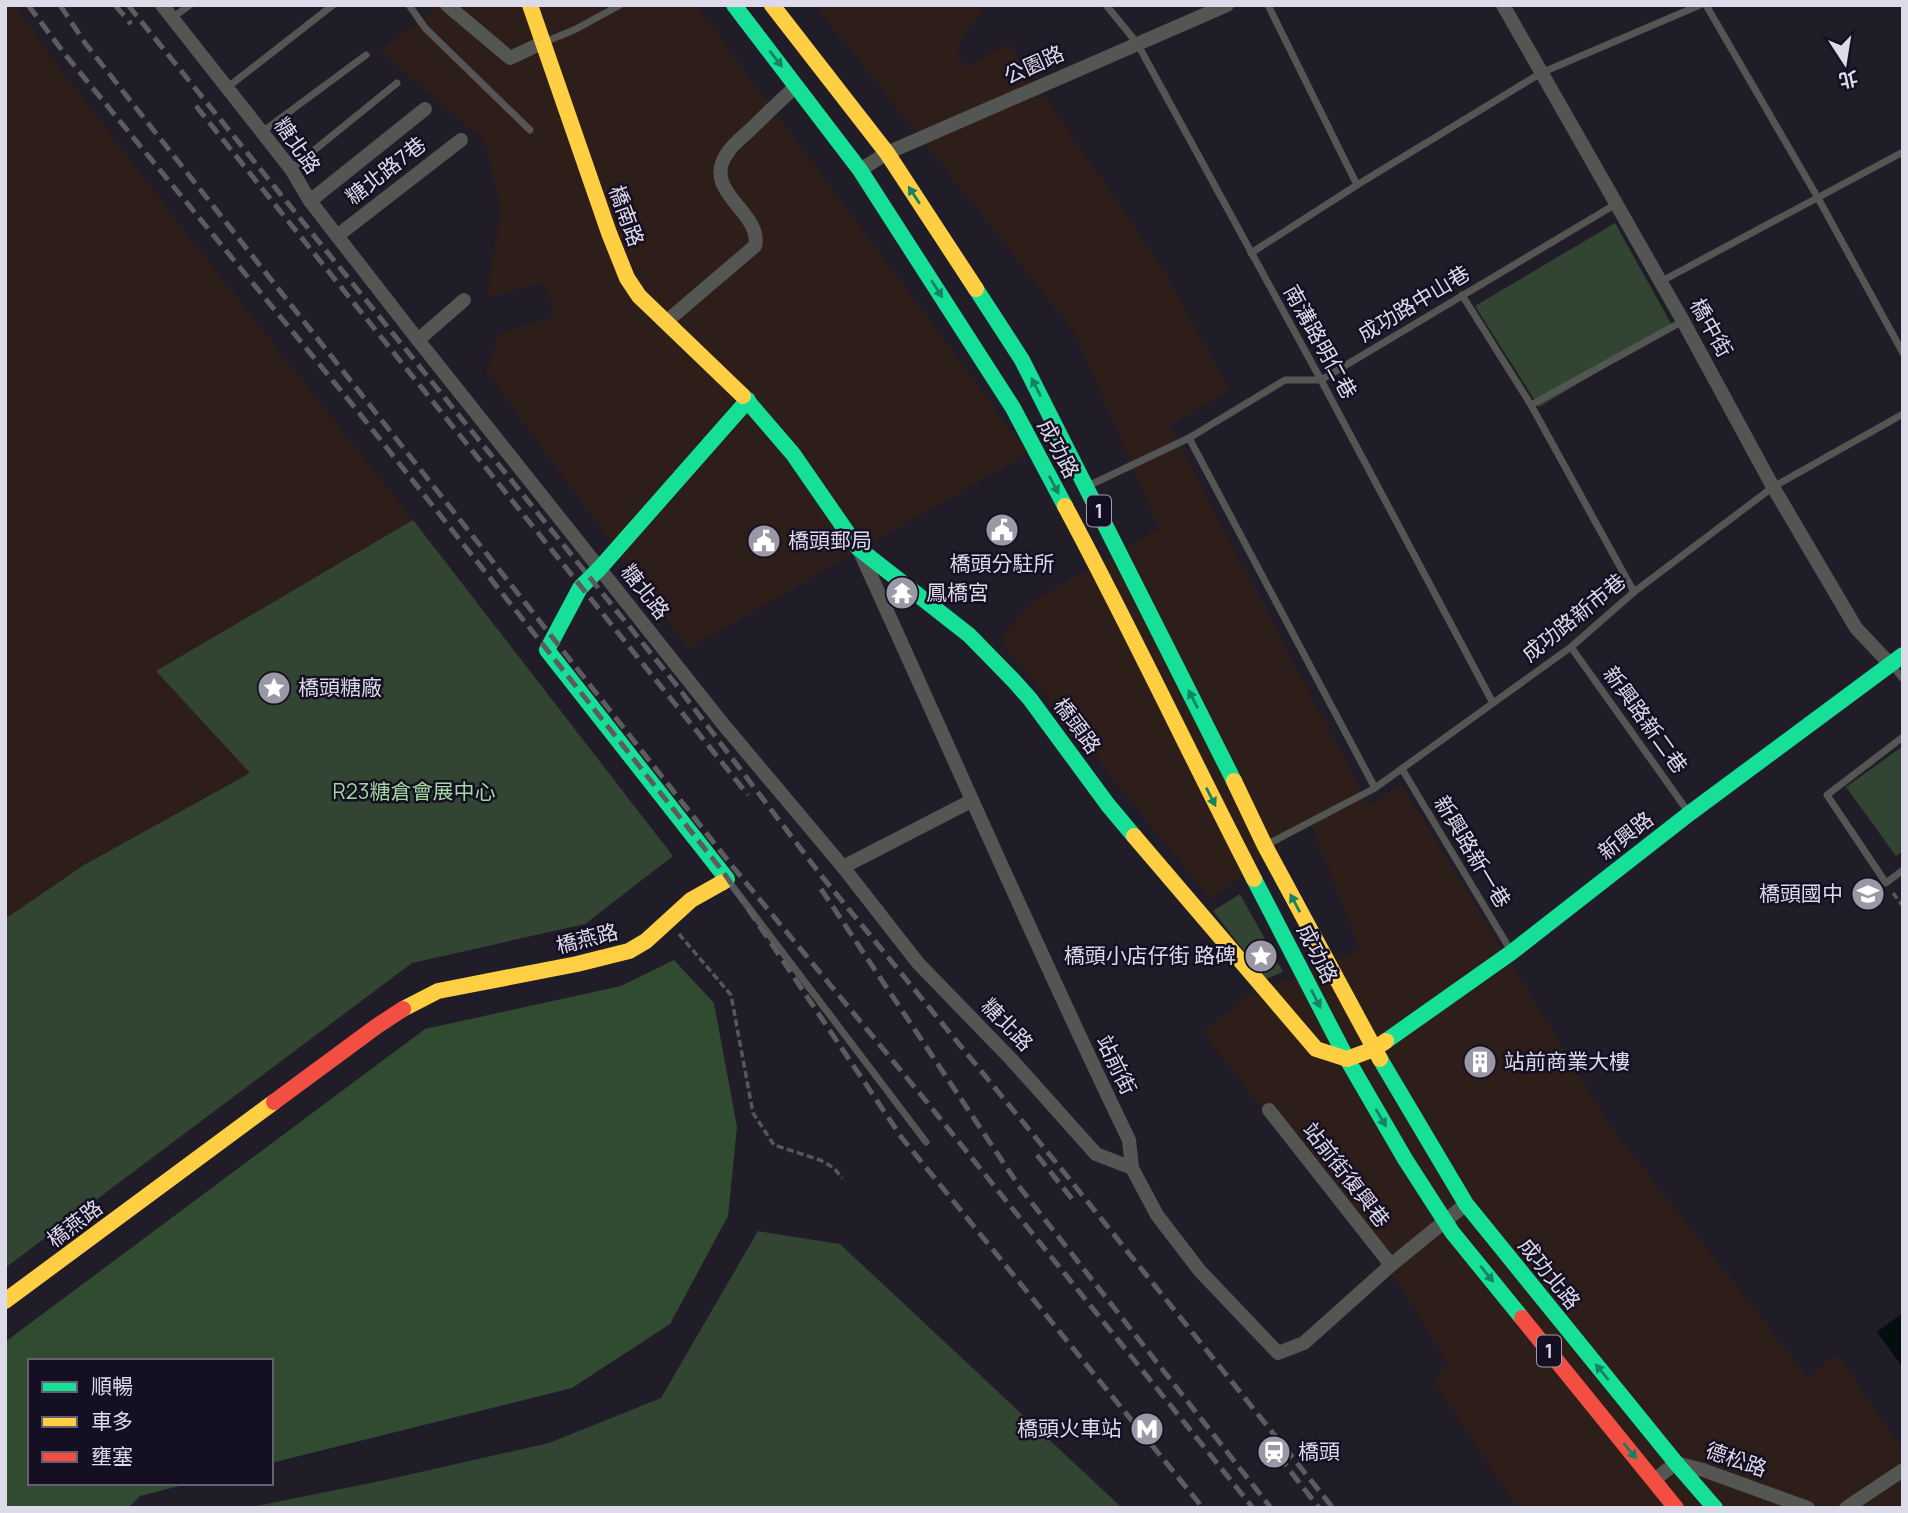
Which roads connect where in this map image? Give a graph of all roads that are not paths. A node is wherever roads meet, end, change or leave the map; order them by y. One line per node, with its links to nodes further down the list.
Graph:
1 (162, 5): 16 (street, 糖北路)
2 (190, 5): 16 (lane)
3 (333, 5): 23 (lane)
4 (409, 5): 25 (lane)
5 (447, 5): 17 (street)
6 (620, 5): 17 (lane)
7 (734, 5): 22 (main road, 成功路 / 1, one-way to 22)
8 (772, 5): 29 (main road, 成功路 / 1)
9 (1106, 5): 18 (lane, 南溝路明仁巷)
10 (1227, 5): 18 (street, 公園路)
11 (1268, 5): 32 (lane)
12 (1503, 5): 20 (street, 橋中街)
13 (1700, 5): 20 (lane)
14 (1706, 5): 33 (lane)
15 (534, 6): 17 (main road, 橋南路)
16 (172, 18): 23 (street, 糖北路)
17 (542, 43): 41 (main road, 橋南路)
18 (1138, 43): 29 (street, 公園路); 37 (lane, 南溝路明仁巷)
19 (366, 55): 26 (lane)
20 (1541, 73): 32 (lane); 35 (street, 橋中街)
21 (397, 83): 30 (lane)
22 (796, 86): 31 (main road, 成功路 / 1); 41 (street)
23 (228, 87): 26 (street, 糖北路)
24 (425, 109): 34 (street)
25 (530, 130)
26 (262, 132): 30 (street, 糖北路)
27 (461, 140): 36 (street, 糖北路7巷)
28 (1903, 152): 33 (lane)
29 (887, 153): 31 (street, 公園路); 50 (main road, 成功路 / 1, one-way to 29)
30 (291, 169): 34 (street, 糖北路)
31 (860, 170): 70 (main road, 成功路 / 1, one-way to 70)
32 (1357, 185): 37 (lane)
33 (1818, 198): 38 (lane); 44 (lane)
34 (310, 201): 36 (street, 糖北路)
35 (1616, 203): 38 (street, 橋中街); 39 (lane, 成功路中山巷)
36 (337, 236): 43 (street, 糖北路)
37 (1251, 253): 45 (lane, 南溝路明仁巷)
38 (1660, 282): 42 (street, 橋中街)
39 (1462, 295): 45 (lane, 成功路中山巷); 47 (lane)
40 (464, 300): 43 (street)
41 (667, 321): 46 (main road, 橋南路)
42 (1684, 321): 47 (lane); 51 (street, 橋中街)
43 (418, 340): 53 (street, 糖北路)
44 (1903, 353)
45 (1321, 380): 49 (lane); 58 (lane, 南溝路明仁巷)
46 (748, 400): 52 (main road, 橋頭路); 53 (main road)
47 (1531, 405): 54 (lane)
48 (1903, 414): 51 (lane, 成功路新市巷)
49 (1189, 438): 50 (lane); 61 (lane)
50 (1086, 487): 64 (main road, 成功路 / 1, one-way to 50)
51 (1773, 487): 54 (lane, 成功路新市巷); 56 (street, 橋中街)
52 (858, 548): 62 (street, 站前街); 70 (main road, 橋頭路)
53 (600, 568): 65 (street, 糖北路); 67 (main road)
54 (1634, 592): 55 (lane, 成功路新市巷)
55 (1571, 647): 58 (lane, 成功路新市巷); 63 (lane, 新興路新二巷)
56 (1896, 659): 57 (lane); 63 (main road, 新興路)
57 (1903, 678)
58 (1493, 703): 60 (lane, 成功路新市巷)
59 (1903, 737): 66 (lane)
60 (1402, 769): 61 (lane, 成功路新市巷); 68 (lane, 新興路新一巷)
61 (1375, 788): 64 (lane, 成功路新市巷)
62 (971, 801): 65 (street); 73 (street, 站前街)
63 (1690, 813): 68 (main road, 新興路)
64 (1265, 846): 69 (main road, 成功路 / 1, one-way to 64)
65 (843, 867): 73 (street, 糖北路)
66 (1903, 870)
67 (727, 879): 72 (lane); 77 (main road, 橋燕路)
68 (1512, 952): 69 (main road, 新興路)
69 (1374, 1049): 70 (main road); 74 (main road, 成功北路 / 1)
70 (1347, 1059): 75 (main road, 1, one-way to 75)
71 (1269, 1110): 76 (street, 站前街復興巷)
72 (926, 1142)
73 (1132, 1168): 76 (street, 站前街)
74 (1466, 1204): 75 (street, 站前街); 78 (main road, 成功北路 / 1, one-way to 74)
75 (1444, 1221): 76 (street, 站前街); 80 (main road, 1, one-way to 80)
76 (1391, 1265)
77 (5, 1301)
78 (1676, 1463): 80 (street, 德松路); 82 (main road, 成功北路 / 1); 83 (street, 德松路)
79 (1903, 1470): 84 (street)
80 (1654, 1480): 81 (main road, 1)
81 (1676, 1508)
82 (1715, 1508)
83 (1808, 1508)
84 (1846, 1508)

